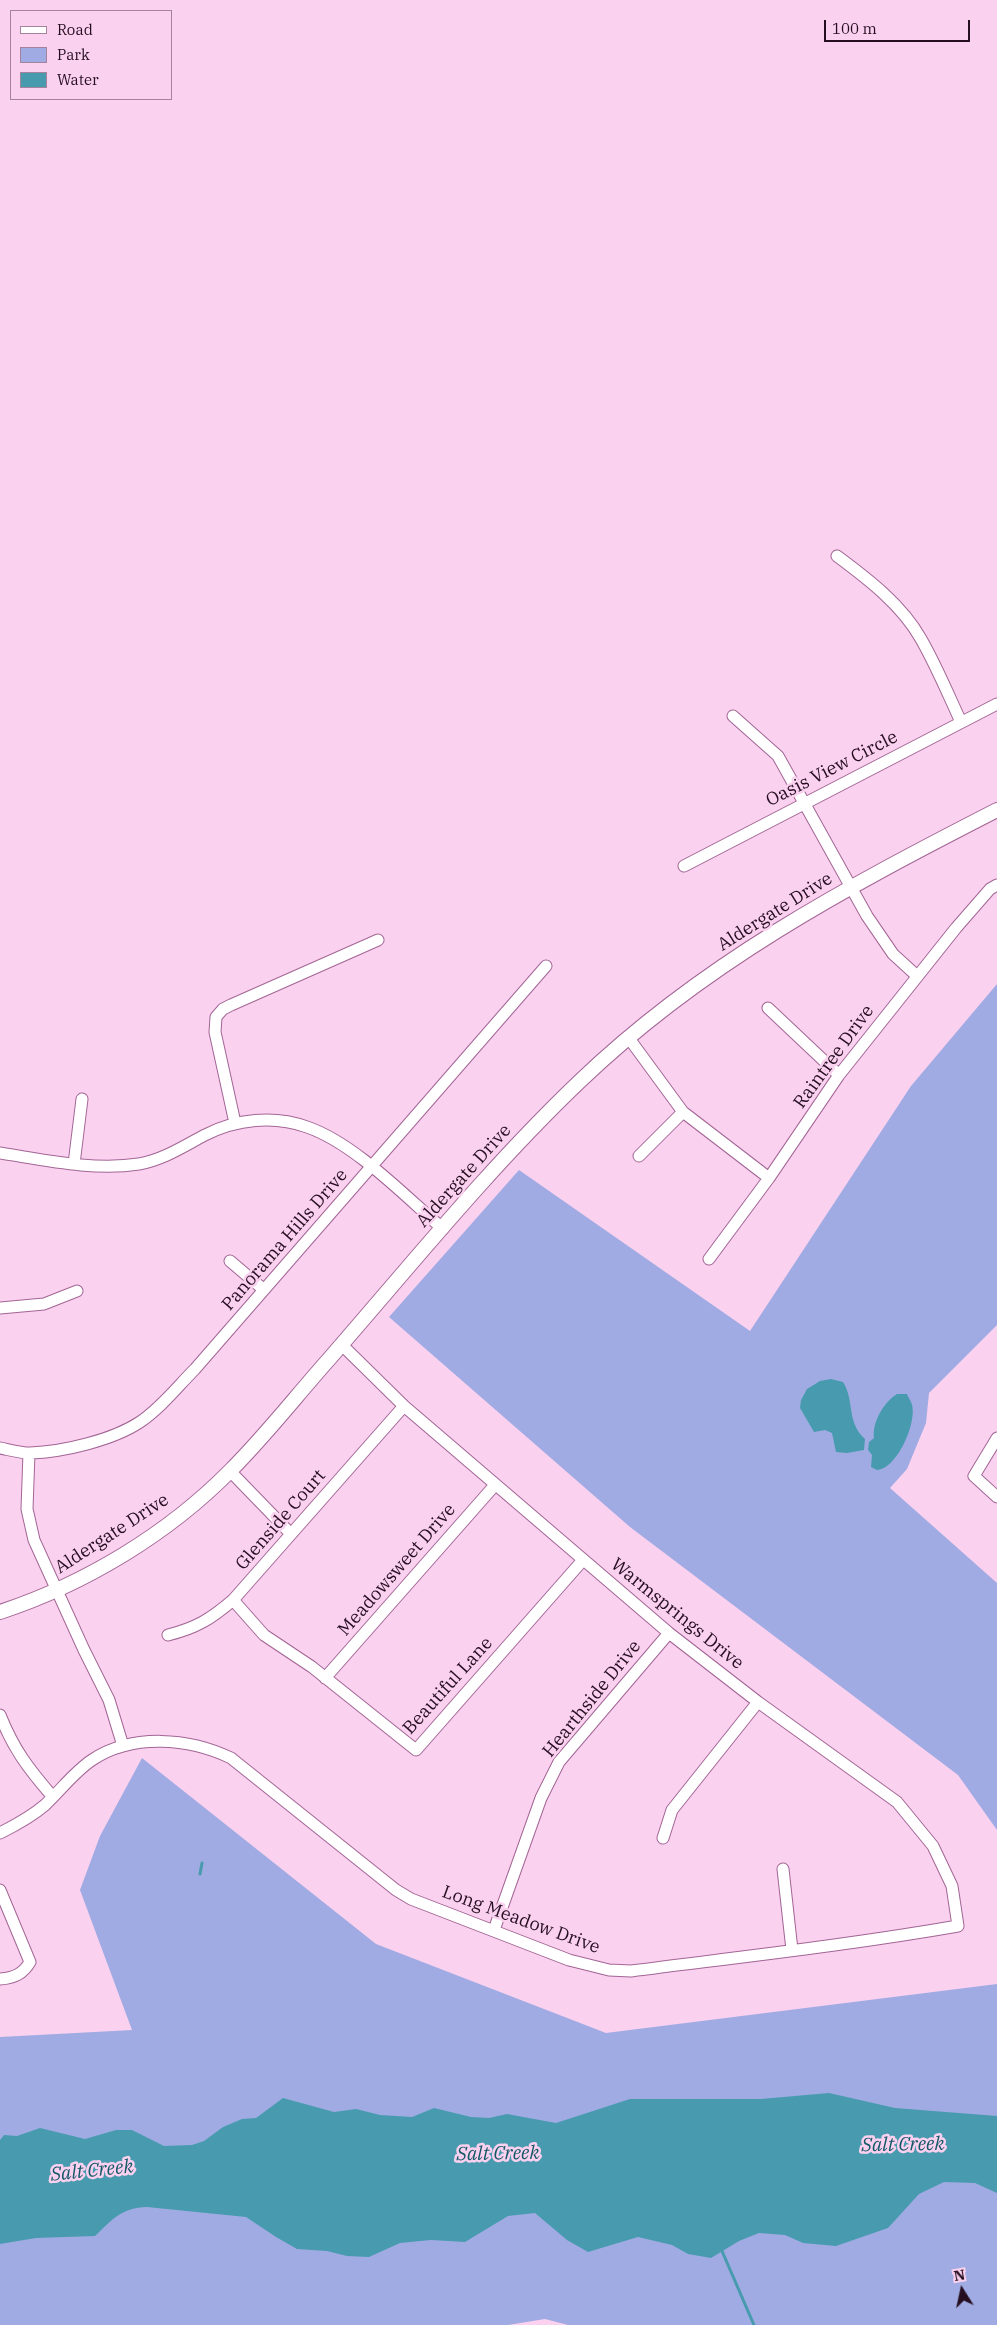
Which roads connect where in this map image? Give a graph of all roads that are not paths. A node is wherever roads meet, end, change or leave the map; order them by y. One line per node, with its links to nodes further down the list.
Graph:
1 (837, 556): 4 (street)
2 (997, 704): 4 (street, Oasis View Circle)
3 (733, 716): 5 (street)
4 (962, 722): 5 (street, Oasis View Circle)
5 (804, 803): 7 (street, Oasis View Circle); 9 (street)
6 (997, 810): 9 (street, Aldergate Drive)
7 (684, 866)
8 (997, 885): 12 (street, Raintree Drive)
9 (850, 886): 12 (street); 14 (street, Aldergate Drive)
10 (378, 940): 18 (street)
11 (546, 966): 22 (street, Panorama Hills Drive)
12 (917, 976): 15 (street, Raintree Drive)
13 (768, 1008): 15 (street)
14 (628, 1037): 17 (street); 24 (street, Aldergate Drive)
15 (840, 1075): 23 (street, Raintree Drive)
16 (82, 1100): 21 (street)
17 (683, 1112): 20 (street); 23 (street)
18 (234, 1122): 21 (street); 22 (street)
19 (0, 1153): 21 (street)
20 (639, 1156)
21 (74, 1164)
22 (372, 1167): 24 (street); 27 (street, Panorama Hills Drive)
23 (769, 1178): 25 (street, Raintree Drive)
24 (443, 1229): 30 (street, Aldergate Drive)
25 (709, 1260)
26 (230, 1261): 27 (street)
27 (263, 1289): 34 (street, Panorama Hills Drive)
28 (77, 1291): 29 (street)
29 (0, 1308)
30 (341, 1344): 31 (street, Warmsprings Drive); 35 (street, Aldergate Drive)
31 (404, 1406): 36 (street, Warmsprings Drive); 38 (street, Glenside Court)
32 (997, 1438): 37 (street)
33 (0, 1448): 34 (street, Panorama Hills Drive)
34 (29, 1453): 40 (street)
35 (230, 1471): 38 (street); 40 (street, Aldergate Drive)
36 (495, 1485): 39 (street, Warmsprings Drive); 45 (street, Meadowsweet Drive)
37 (997, 1497)
38 (291, 1534): 41 (street, Glenside Court)
39 (583, 1560): 43 (street, Warmsprings Drive); 45 (street, Beautiful Lane)
40 (57, 1591): 42 (street, Aldergate Drive); 48 (street)
41 (233, 1600): 44 (street, Glenside Court); 45 (street, Beautiful Lane)
42 (0, 1612)
43 (669, 1633): 46 (street, Warmsprings Drive); 55 (street, Hearthside Drive)
44 (168, 1635)
45 (325, 1678)
46 (758, 1702): 51 (street); 54 (street, Warmsprings Drive)
47 (0, 1715): 49 (street)
48 (123, 1746): 49 (street, Long Meadow Drive); 55 (street, Long Meadow Drive)
49 (52, 1796): 50 (street, Long Meadow Drive)
50 (0, 1833)
51 (663, 1838)
52 (783, 1869): 56 (street)
53 (0, 1890): 57 (street)
54 (958, 1926): 56 (street, Long Meadow Drive)
55 (494, 1930): 56 (street, Long Meadow Drive)
56 (792, 1950)
57 (0, 1978)

